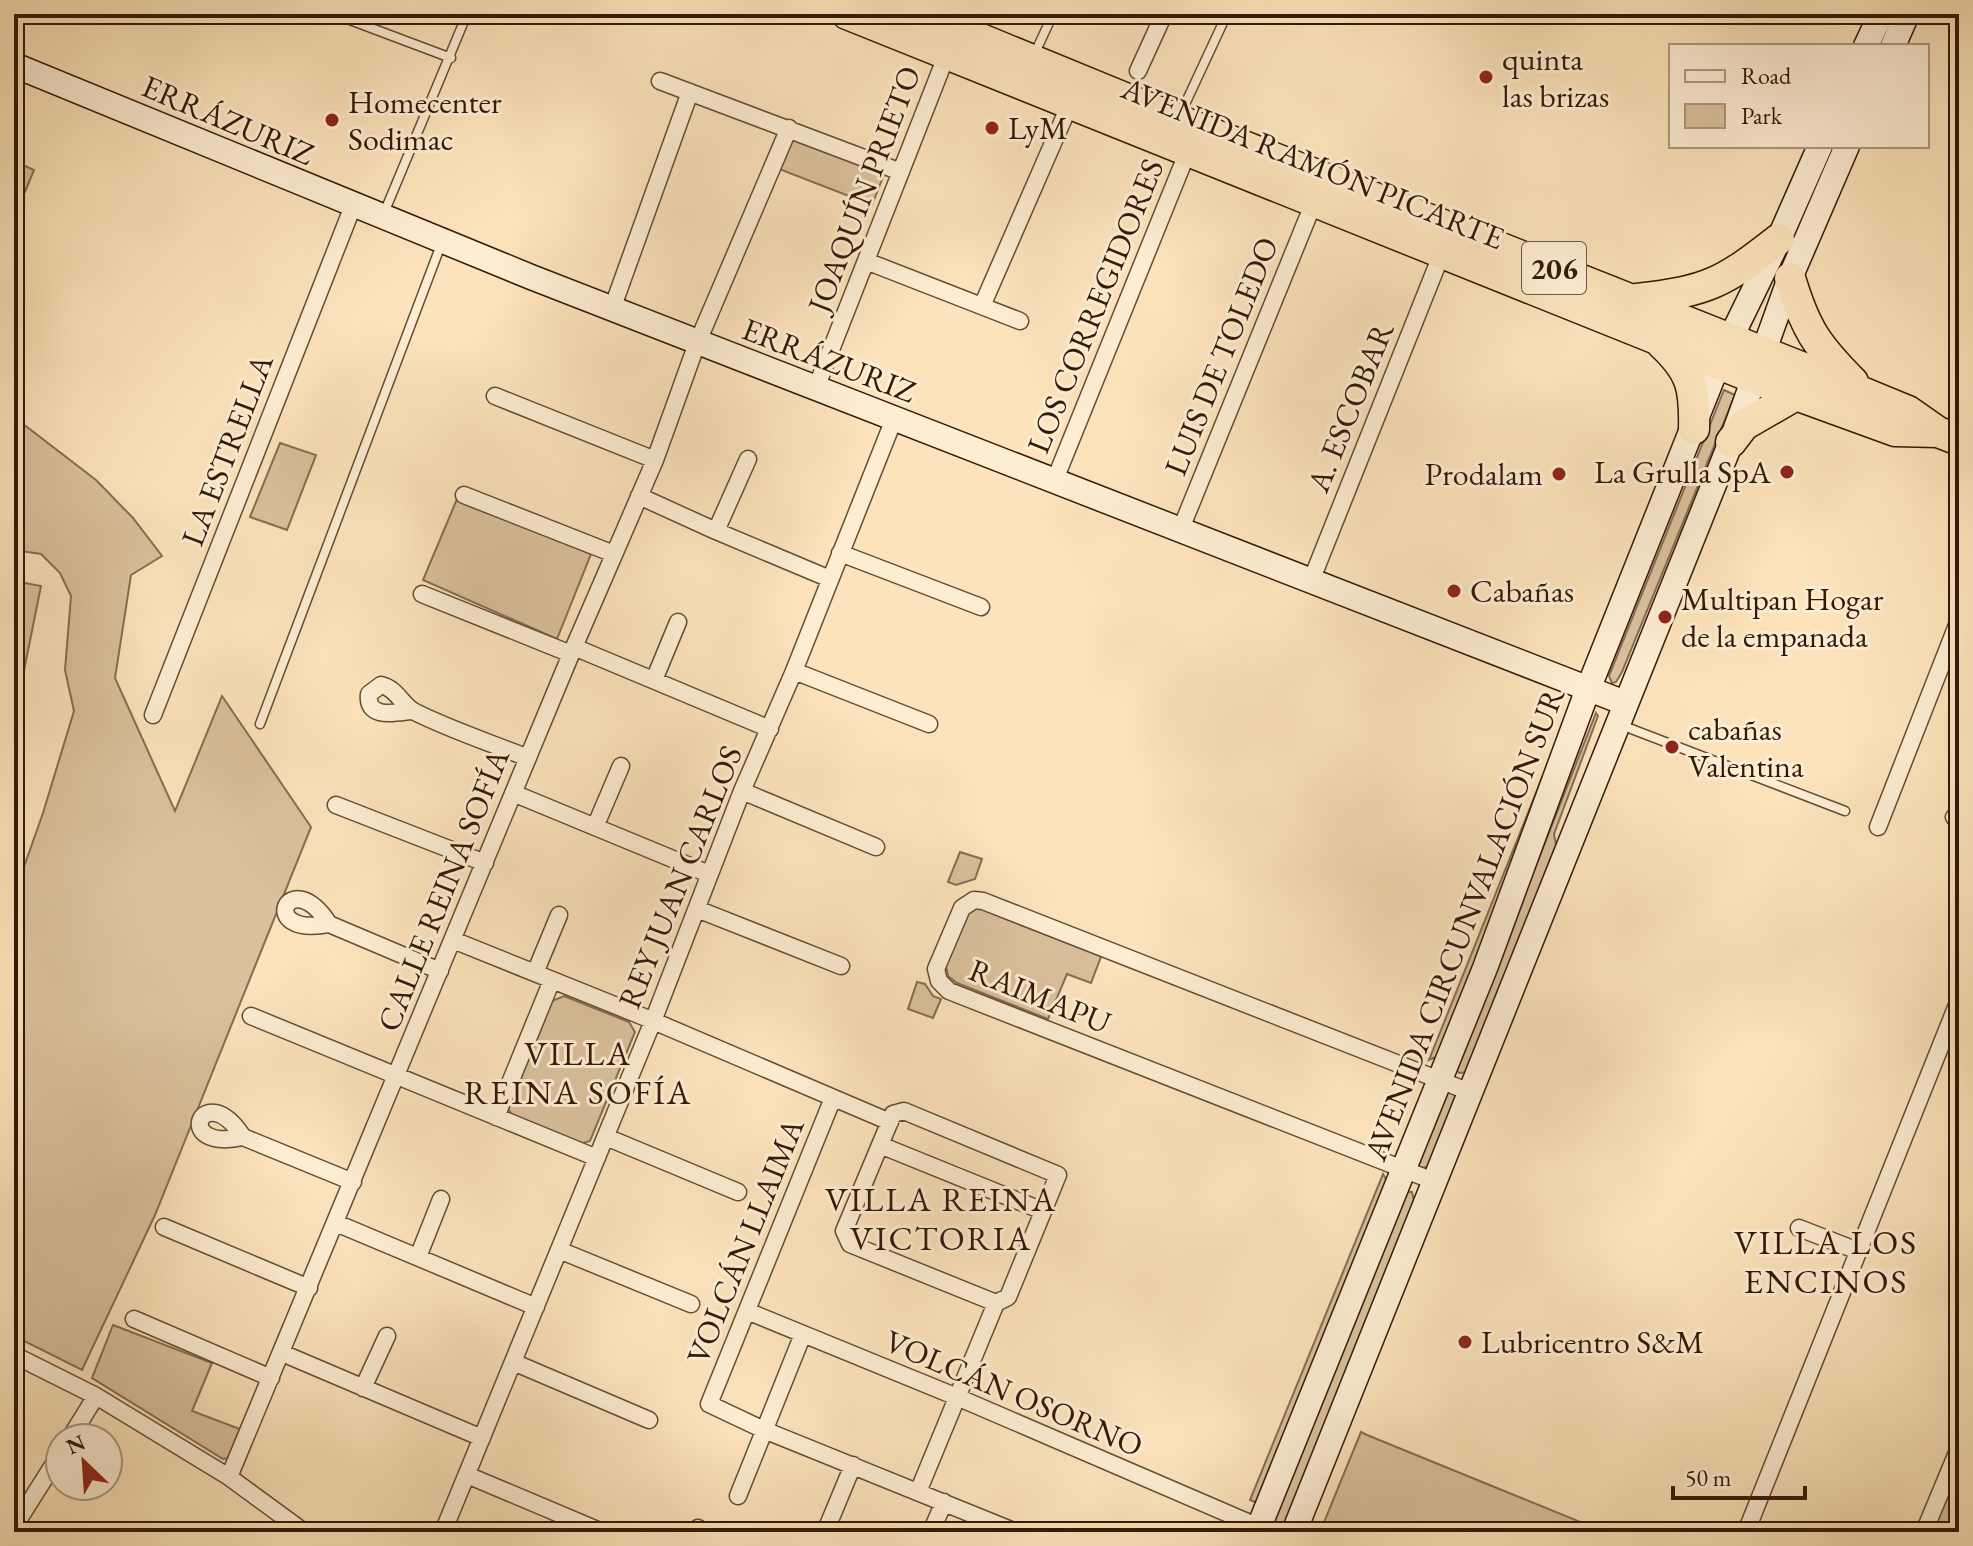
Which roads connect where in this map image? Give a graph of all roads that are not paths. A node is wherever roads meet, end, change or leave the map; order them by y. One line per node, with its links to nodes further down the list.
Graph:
1 (334, 14): 13 (lane)
2 (467, 14): 13 (lane)
3 (847, 14): 12 (highway, AVENIDA RAMÓN PICARTE / 206)
4 (1053, 14): 14 (lane)
5 (1164, 14): 16 (street)
6 (1227, 14): 21 (lane)
7 (1881, 14): 10 (main road)
8 (1907, 14): 11 (main road)
9 (932, 16): 14 (highway, AVENIDA RAMÓN PICARTE / 206)
10 (1867, 44)
11 (1894, 44)
12 (947, 54): 19 (highway, AVENIDA RAMÓN PICARTE / 206); 24 (street, JOAQUÍN PRIETO)
13 (451, 58): 27 (lane)
14 (1032, 60): 21 (highway, AVENIDA RAMÓN PICARTE / 206)
15 (14, 65): 26 (main road, ERRÁZURIZ)
16 (1138, 71)
17 (660, 81): 18 (street)
18 (690, 92): 20 (street); 35 (street)
19 (1070, 104): 21 (highway, AVENIDA RAMÓN PICARTE / 206); 34 (street)
20 (789, 128): 24 (street); 38 (street, CALLE REINA SOFÍA)
21 (1184, 132): 25 (highway, AVENIDA RAMÓN PICARTE / 206); 33 (highway, AVENIDA RAMÓN PICARTE / 206); 51 (street, LOS CORREGIDORES)
22 (1819, 148): 28 (main road, AVENIDA CIRCUNVALACIÓN SUR)
23 (1846, 148): 32 (main road, AVENIDA CIRCUNVALACIÓN SUR)
24 (901, 172): 31 (street, JOAQUÍN PRIETO)
25 (1314, 202): 30 (highway, AVENIDA RAMÓN PICARTE / 206); 55 (street, LUIS DE TOLEDO)
26 (353, 206): 27 (main road, ERRÁZURIZ); 70 (street, LA ESTRELLA)
27 (382, 218): 29 (main road, ERRÁZURIZ)
28 (1779, 239): 33 (highway); 39 (main road, AVENIDA CIRCUNVALACIÓN SUR)
29 (443, 242): 35 (main road, ERRÁZURIZ); 71 (lane)
30 (1442, 253): 37 (highway, AVENIDA RAMÓN PICARTE / 206); 59 (street, A. ESCOBAR)
31 (866, 261): 34 (street); 41 (street, JOAQUÍN PRIETO)
32 (1790, 278): 40 (main road, AVENIDA CIRCUNVALACIÓN SUR); 42 (highway)
33 (1633, 300): 39 (highway, AVENIDA RAMÓN PICARTE / 206)
34 (982, 306): 36 (street)
35 (612, 309): 38 (main road, ERRÁZURIZ)
36 (1020, 321)
37 (1657, 339): 39 (highway, AVENIDA RAMÓN PICARTE / 206); 46 (highway)
38 (698, 342): 41 (main road, ERRÁZURIZ); 50 (street, CALLE REINA SOFÍA)
39 (1724, 351): 40 (highway, AVENIDA RAMÓN PICARTE / 206); 46 (main road, AVENIDA CIRCUNVALACIÓN SUR)
40 (1761, 366): 42 (highway, AVENIDA RAMÓN PICARTE / 206); 43 (highway, AVENIDA RAMÓN PICARTE / 206); 48 (main road, AVENIDA CIRCUNVALACIÓN SUR)
41 (816, 388): 45 (main road, ERRÁZURIZ)
42 (1866, 394): 47 (highway, AVENIDA RAMÓN PICARTE / 206)
43 (1796, 395): 47 (highway, AVENIDA RAMÓN PICARTE / 206); 48 (highway)
44 (495, 396): 50 (street)
45 (894, 419): 51 (main road, ERRÁZURIZ); 56 (street, REY JUAN CARLOS)
46 (1694, 429): 67 (main road, AVENIDA CIRCUNVALACIÓN SUR)
47 (1948, 436)
48 (1731, 442): 69 (main road, AVENIDA CIRCUNVALACIÓN SUR)
49 (748, 459): 54 (street)
50 (655, 460): 53 (street, CALLE REINA SOFÍA)
51 (1054, 482): 55 (main road, ERRÁZURIZ)
52 (464, 495): 57 (street)
53 (639, 496): 54 (street); 57 (street, CALLE REINA SOFÍA)
54 (716, 531): 58 (street)
55 (1180, 531): 59 (main road, ERRÁZURIZ)
56 (840, 553): 58 (street, REY JUAN CARLOS); 61 (street)
57 (614, 554): 64 (street, CALLE REINA SOFÍA)
58 (830, 579): 65 (street, REY JUAN CARLOS)
59 (1311, 581): 67 (main road, ERRÁZURIZ)
60 (422, 594): 64 (street)
61 (981, 607)
62 (1959, 620): 81 (street)
63 (678, 622): 66 (street)
64 (572, 650): 66 (street); 74 (street, CALLE REINA SOFÍA)
65 (794, 671): 72 (street); 73 (street, REY JUAN CARLOS)
66 (654, 680): 73 (street)
67 (1589, 688): 69 (main road, ERRÁZURIZ); 97 (main road, AVENIDA CIRCUNVALACIÓN SUR)
68 (410, 711): 74 (street)
69 (1621, 713): 79 (lane); 98 (main road, AVENIDA CIRCUNVALACIÓN SUR)
70 (153, 715)
71 (260, 724)
72 (929, 724)
73 (770, 729): 76 (street, REY JUAN CARLOS)
74 (528, 758): 77 (street, CALLE REINA SOFÍA)
75 (621, 766): 80 (street)
76 (742, 791): 82 (street); 84 (street, REY JUAN CARLOS)
77 (513, 793): 80 (street); 83 (street, CALLE REINA SOFÍA)
78 (336, 805): 83 (street)
79 (1845, 811)
80 (595, 827): 84 (street)
81 (1878, 827)
82 (876, 847)
83 (485, 863): 88 (street, CALLE REINA SOFÍA)
84 (709, 874): 85 (street, REY JUAN CARLOS)
85 (697, 909): 89 (street); 95 (street, REY JUAN CARLOS)
86 (559, 915): 91 (street)
87 (329, 924): 90 (street)
88 (453, 940): 90 (street, CALLE REINA SOFÍA); 91 (street)
89 (841, 966)
90 (440, 971): 96 (street, CALLE REINA SOFÍA)
91 (535, 973): 92 (street)
92 (552, 980): 95 (street); 100 (street)
93 (1959, 1000): 116 (street)
94 (251, 1016): 96 (street)
95 (653, 1021): 99 (street); 103 (street, REY JUAN CARLOS)
96 (397, 1076): 100 (street); 107 (street, CALLE REINA SOFÍA)
97 (1440, 1079): 98 (street, RAIMAPU); 106 (main road, AVENIDA CIRCUNVALACIÓN SUR); 106 (street, RAIMAPU)
98 (1470, 1092): 108 (main road, AVENIDA CIRCUNVALACIÓN SUR)
99 (833, 1098): 101 (street); 122 (street, VOLCÁN LLAIMA)
100 (496, 1117): 105 (street)
101 (890, 1122): 104 (street); 111 (street)
102 (243, 1137): 107 (street)
103 (606, 1137): 105 (street, REY JUAN CARLOS); 109 (street)
104 (880, 1145): 111 (street); 119 (street)
105 (597, 1158): 115 (street, REY JUAN CARLOS)
106 (1403, 1170): 108 (street, RAIMAPU); 146 (main road, AVENIDA CIRCUNVALACIÓN SUR)
107 (353, 1182): 112 (street, CALLE REINA SOFÍA)
108 (1436, 1182): 153 (main road, AVENIDA CIRCUNVALACIÓN SUR)
109 (738, 1192)
110 (441, 1199): 117 (street)
111 (1043, 1211): 119 (street)
112 (336, 1223): 117 (street); 118 (street, CALLE REINA SOFÍA)
113 (164, 1227): 118 (street)
114 (1799, 1228): 116 (street)
115 (559, 1250): 120 (street); 121 (street, REY JUAN CARLOS)
116 (1858, 1251): 154 (street)
117 (418, 1257): 121 (street)
118 (309, 1288): 126 (street, CALLE REINA SOFÍA)
119 (996, 1303): 132 (street)
120 (691, 1304)
121 (536, 1307): 128 (street, REY JUAN CARLOS)
122 (747, 1311): 124 (street, VOLCÁN OSORNO); 135 (street, VOLCÁN LLAIMA)
123 (134, 1319): 129 (street)
124 (803, 1334): 132 (street, VOLCÁN OSORNO); 135 (street)
125 (387, 1336): 130 (street)
126 (282, 1353): 129 (street, CALLE REINA SOFÍA); 130 (street)
127 (14, 1355): 131 (street)
128 (513, 1362): 133 (street); 136 (street, REY JUAN CARLOS)
129 (271, 1378): 140 (street, CALLE REINA SOFÍA)
130 (363, 1388): 136 (street)
131 (96, 1396): 134 (street); 140 (street)
132 (957, 1397): 142 (street); 146 (street, VOLCÁN OSORNO)
133 (649, 1420)
134 (80, 1422)
135 (764, 1430): 138 (street); 143 (street)
136 (482, 1438): 139 (street, REY JUAN CARLOS)
137 (1959, 1448): 155 (street)
138 (853, 1465): 142 (street); 147 (street)
139 (467, 1475): 148 (street); 150 (street, REY JUAN CARLOS)
140 (229, 1477): 149 (street)
141 (44, 1479): 145 (street)
142 (918, 1492): 144 (street)
143 (738, 1496)
144 (944, 1502): 151 (street); 152 (street)
145 (14, 1527)
146 (1258, 1529)
147 (826, 1530)
148 (600, 1531)
149 (304, 1532)
150 (443, 1532)
151 (931, 1532)
152 (1016, 1532)
153 (1294, 1532)
154 (1746, 1532)
155 (1924, 1532)

